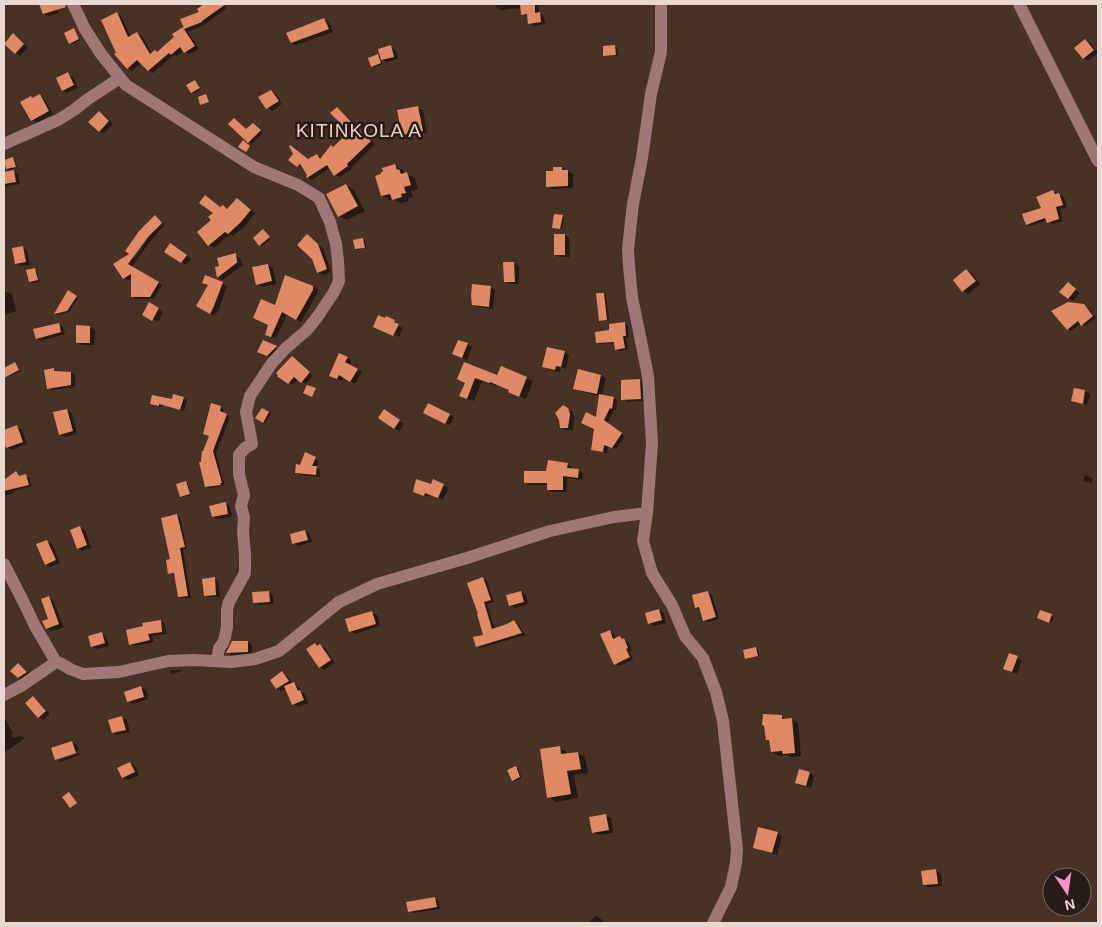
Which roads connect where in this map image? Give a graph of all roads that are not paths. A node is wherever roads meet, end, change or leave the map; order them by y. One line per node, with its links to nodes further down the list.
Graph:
1 (73, 4): 4 (street)
2 (661, 4): 7 (street)
3 (1019, 4): 6 (street)
4 (120, 78): 5 (street); 9 (street)
5 (4, 144)
6 (1098, 161)
7 (646, 513): 9 (street); 12 (street)
8 (4, 564): 10 (street)
9 (217, 661): 10 (street)
10 (56, 662): 11 (street)
11 (4, 695)
12 (712, 923)

